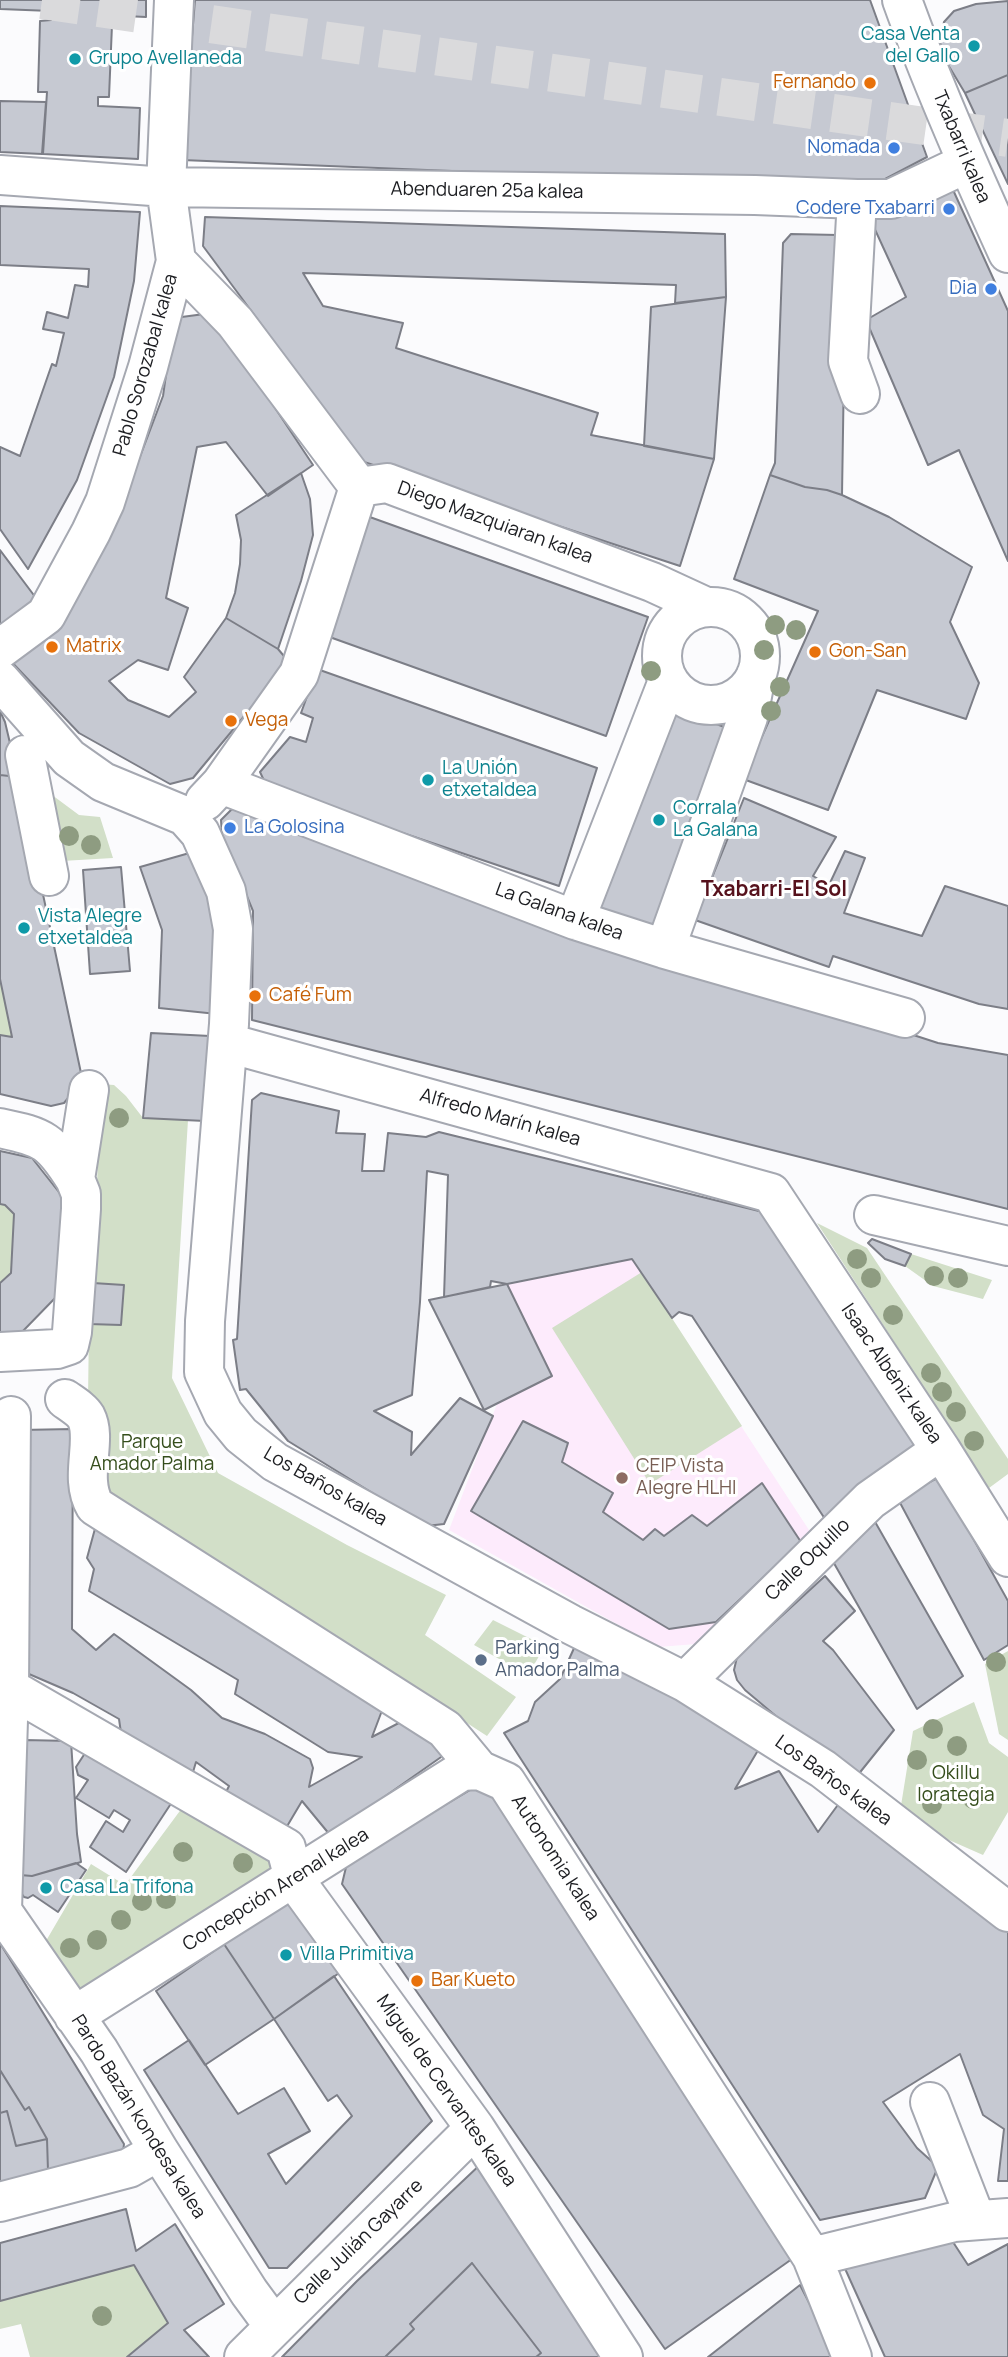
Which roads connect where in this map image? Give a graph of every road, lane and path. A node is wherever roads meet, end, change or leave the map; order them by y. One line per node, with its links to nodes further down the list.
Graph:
1 (174, 0): 5 (street, Pablo Sorozabal kalea)
2 (902, 0): 3 (street, Txabarri kalea)
3 (967, 163): 6 (street, Abenduaren 25a kalea); 7 (street, Txabarri kalea)
4 (0, 175): 5 (street, Abenduaren 25a kalea)
5 (166, 187): 6 (street, Abenduaren 25a kalea); 8 (street, Pablo Sorozabal kalea)
6 (857, 199): 9 (street)
7 (1008, 253)
8 (176, 261): 10 (street); 12 (street, Pablo Sorozabal kalea)
9 (860, 394)
10 (359, 487): 11 (street, Diego Mazquiaran kalea); 17 (street)
11 (704, 606): 13 (street); 15 (street)
12 (0, 649)
13 (756, 675): 15 (street); 21 (street)
14 (0, 680): 18 (street)
15 (668, 681): 20 (street)
16 (25, 755): 19 (street)
17 (220, 784): 18 (street); 20 (street, La Galana kalea)
18 (185, 816): 23 (street, Los Baños kalea)
19 (49, 876)
20 (575, 919): 21 (street, La Galana kalea)
21 (665, 949): 22 (street, La Galana kalea)
22 (905, 1018)
23 (228, 1042): 27 (street, Alfredo Marín kalea); 35 (street, Los Baños kalea)
24 (89, 1090): 26 (street)
25 (15, 1131): 26 (street)
26 (75, 1179): 30 (street)
27 (771, 1193): 33 (street, Isaac Albéniz kalea)
28 (874, 1215): 29 (street)
29 (1008, 1246)
30 (0, 1352)
31 (65, 1399): 37 (street, Autonomia kalea)
32 (8, 1440): 36 (street)
33 (942, 1450): 34 (street, Isaac Albéniz kalea); 35 (street, Calle Oquillo)
34 (1008, 1557)
35 (685, 1682): 40 (street, Los Baños kalea)
36 (9, 1688): 38 (street); 39 (street, Miguel de Cervantes kalea)
37 (479, 1770): 39 (street, Concepción Arenal kalea); 48 (street, Autonomia kalea)
38 (4, 1778): 41 (street)
39 (293, 1879): 42 (street, Concepción Arenal kalea); 44 (street, Miguel de Cervantes kalea)
40 (1001, 1892)
41 (1, 1909): 42 (street, Pardo Bazán kondesa kalea)
42 (74, 2017): 45 (street, Pardo Bazán kondesa kalea)
43 (930, 2102): 47 (street)
44 (475, 2128): 49 (street, Calle Julián Gayarre); 51 (street, Miguel de Cervantes kalea)
45 (159, 2151): 46 (street); 49 (street, Pardo Bazán kondesa kalea)
46 (0, 2202)
47 (992, 2219): 48 (street)
48 (813, 2257): 52 (street, Autonomia kalea)
49 (274, 2326): 50 (street, Calle Julián Gayarre)
50 (244, 2357)
51 (623, 2357)
52 (852, 2357)

